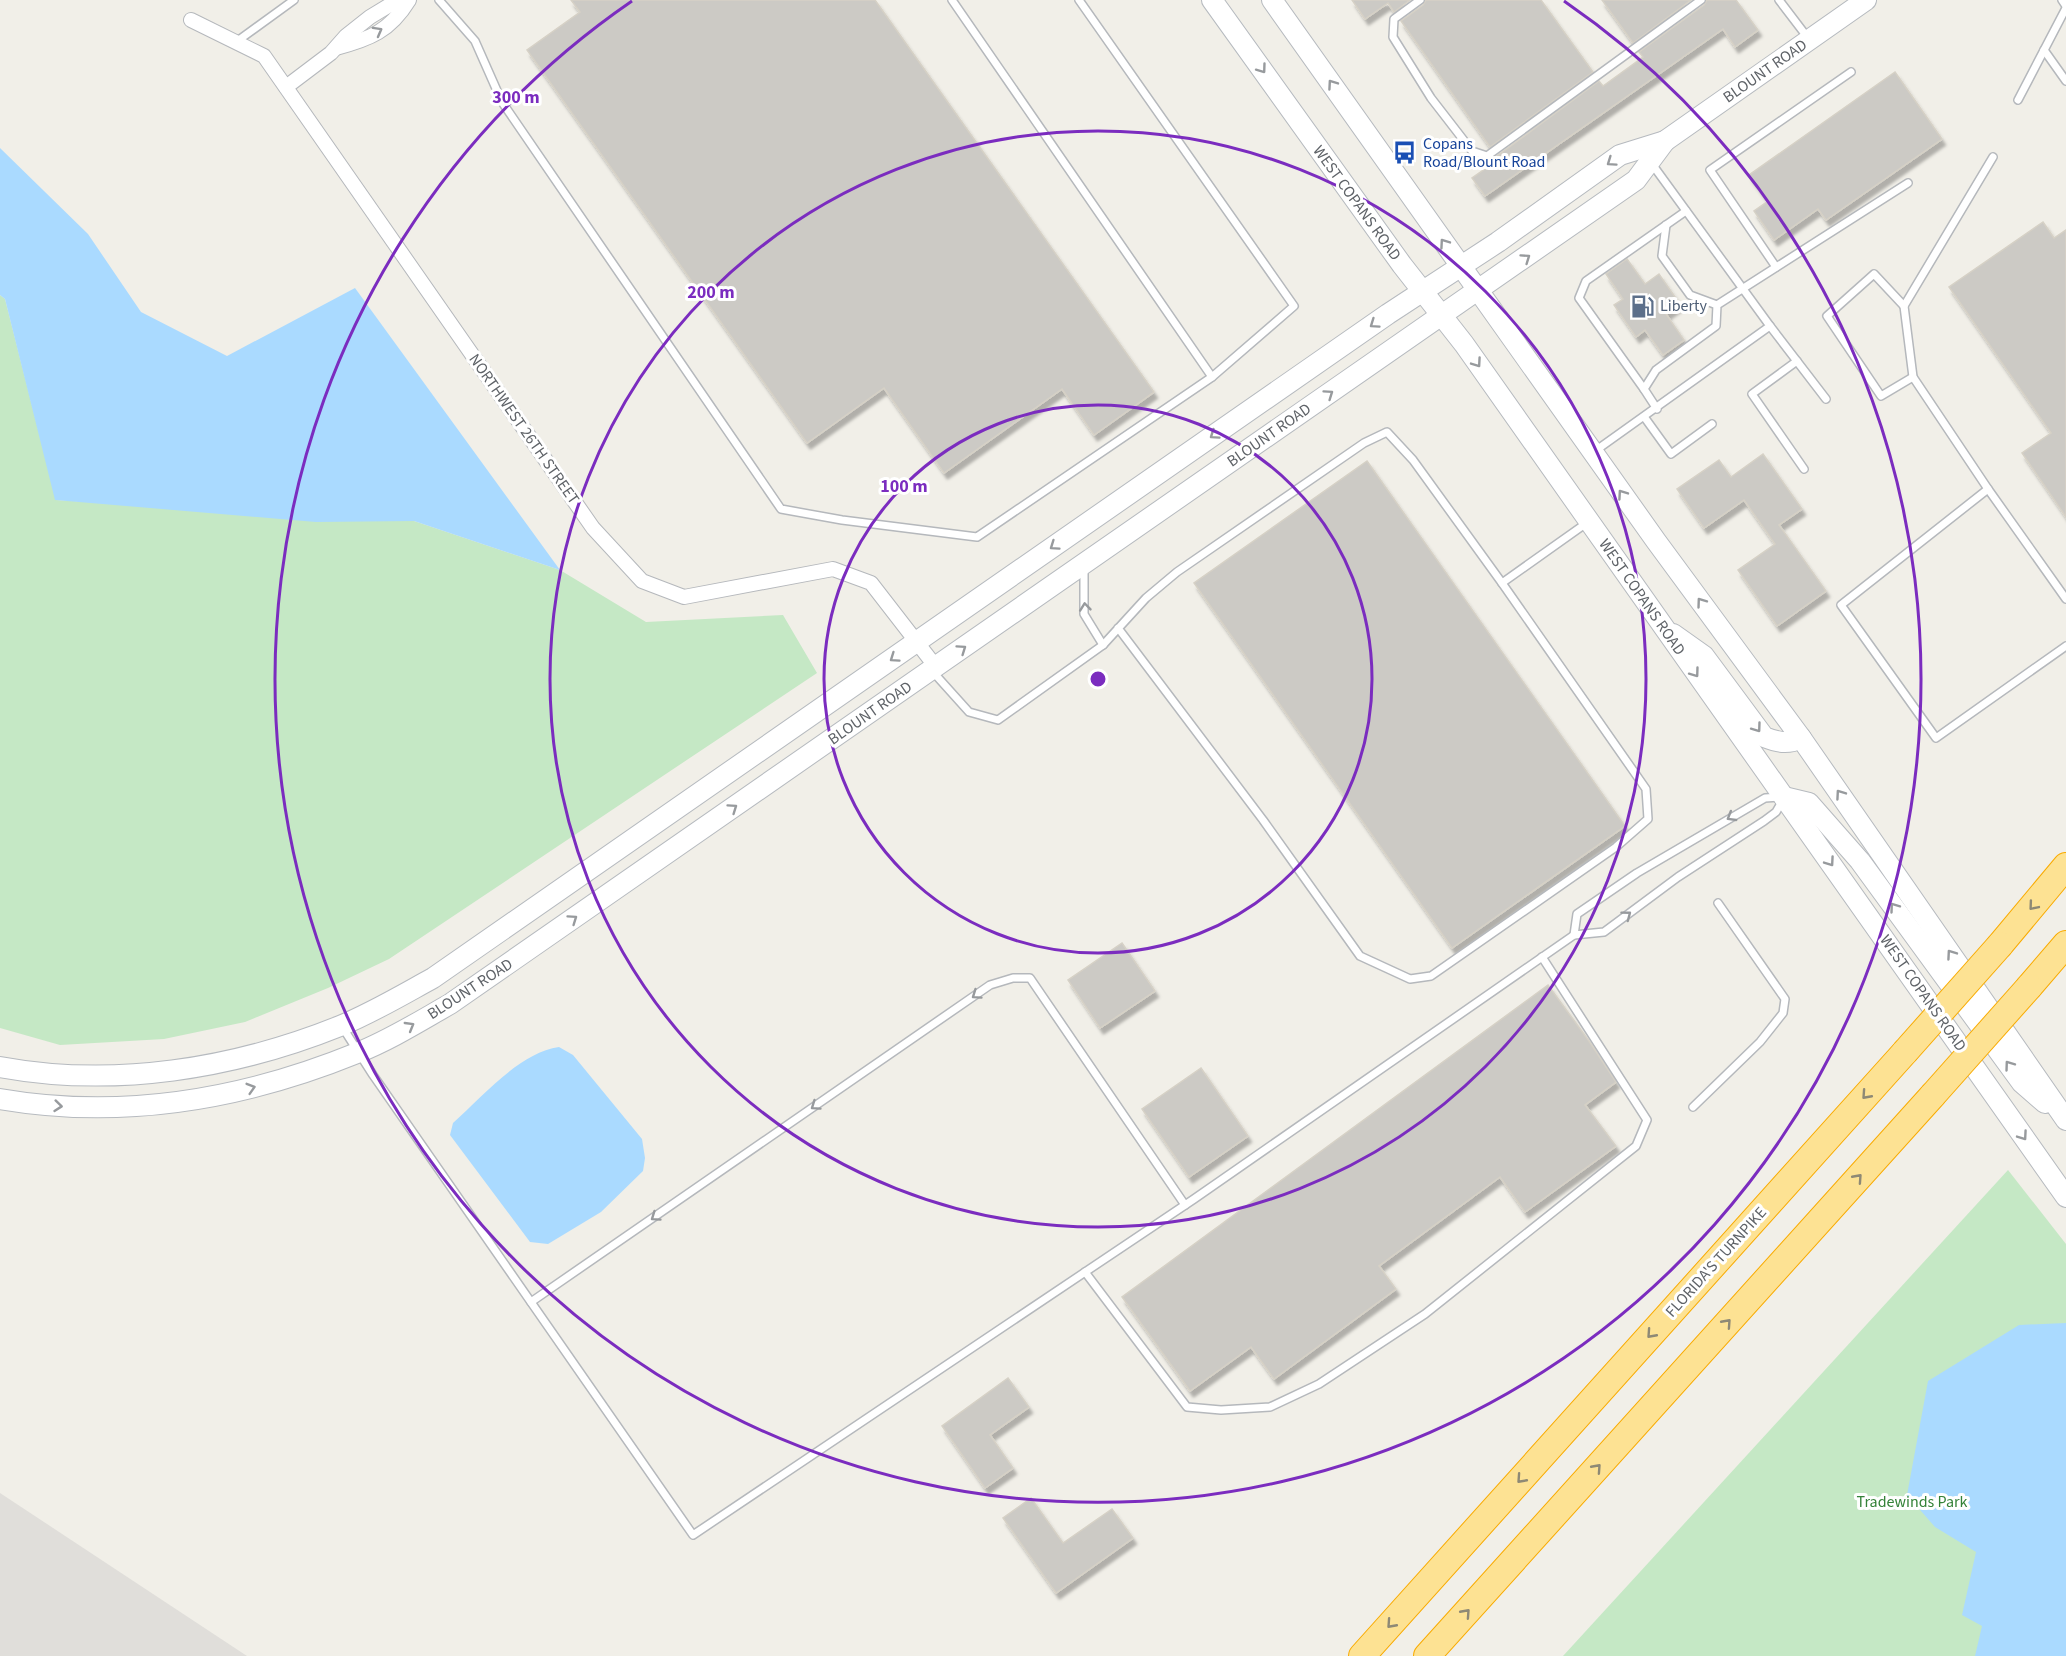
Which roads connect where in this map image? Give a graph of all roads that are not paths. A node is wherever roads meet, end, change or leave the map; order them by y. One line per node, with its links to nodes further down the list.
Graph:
1 (294, 0): 17 (lane)
2 (398, 0): 18 (street)
3 (410, 0): 18 (street, one-way to 3)
4 (440, 0): 40 (lane)
5 (952, 0): 40 (lane)
6 (1079, 0): 40 (lane)
7 (1212, 0): 33 (street, WEST COPANS ROAD, one-way to 33)
8 (1272, 0): 30 (street, one-way to 8)
9 (1420, 0): 10 (lane)
10 (1701, 0)
11 (1779, 0): 16 (lane)
12 (1866, 0): 16 (street, BLOUNT ROAD)
13 (2062, 0): 14 (lane)
14 (2066, 7): 19 (lane)
15 (191, 20): 17 (street, NORTHWEST 26TH STREET)
16 (1809, 40): 24 (street, BLOUNT ROAD)
17 (236, 42): 22 (street, NORTHWEST 26TH STREET)
18 (336, 48): 22 (street)
19 (2044, 50): 21 (lane); 23 (lane)
20 (1851, 72): 31 (lane)
21 (2066, 81)
22 (286, 87): 56 (street, NORTHWEST 26TH STREET)
23 (2018, 100)
24 (1665, 141): 26 (street, BLOUNT ROAD); 30 (street, BLOUNT ROAD, one-way to 30)
25 (1994, 157): 36 (lane)
26 (1650, 162): 28 (lane); 34 (street, BLOUNT ROAD, one-way to 26)
27 (1908, 183): 31 (lane)
28 (1686, 211): 29 (lane); 32 (lane)
29 (1666, 225): 35 (lane); 42 (lane)
30 (1461, 267): 33 (street, BLOUNT ROAD); 34 (street)
31 (1776, 267): 32 (lane)
32 (1744, 290): 35 (lane); 38 (lane)
33 (1423, 291): 37 (street, WEST COPANS ROAD); 56 (street, BLOUNT ROAD, one-way to 56)
34 (1478, 291): 37 (street, BLOUNT ROAD); 47 (street)
35 (1717, 305): 42 (lane)
36 (1904, 306): 41 (lane); 41 (lane)
37 (1442, 316): 50 (street, WEST COPANS ROAD, one-way to 50); 51 (street, BLOUNT ROAD, one-way to 37)
38 (1770, 326): 39 (lane); 44 (lane)
39 (1797, 362): 43 (lane); 48 (lane)
40 (1212, 376)
41 (1913, 377): 49 (lane)
42 (1644, 389): 44 (lane)
43 (1826, 399)
44 (1657, 409): 45 (lane)
45 (1644, 418): 46 (lane); 47 (lane)
46 (1712, 424)
47 (1593, 453): 60 (street, one-way to 47)
48 (1804, 469)
49 (1988, 489): 53 (lane); 58 (lane)
50 (1589, 521): 52 (lane); 54 (street, WEST COPANS ROAD)
51 (1084, 564): 57 (lane, one-way to 51); 59 (street, BLOUNT ROAD, one-way to 51)
52 (1502, 583): 55 (lane); 55 (lane)
53 (2066, 599)
54 (1661, 626): 60 (street, one-way to 60); 61 (street, WEST COPANS ROAD, one-way to 61)
55 (1118, 628): 57 (lane)
56 (916, 642): 59 (street, NORTHWEST 26TH STREET); 67 (street, BLOUNT ROAD, one-way to 67)
57 (1103, 645): 59 (lane)
58 (2066, 646)
59 (934, 669): 68 (street, BLOUNT ROAD, one-way to 59)
60 (1801, 738): 72 (street, one-way to 60)
61 (1784, 797): 64 (lane, one-way to 61); 64 (lane, one-way to 64); 72 (street, one-way to 61); 73 (street, WEST COPANS ROAD, one-way to 73)
62 (2066, 866): 77 (highway, FLORIDA'S TURNPIKE, one-way to 77, bridge)
63 (1718, 903): 71 (lane)
64 (1574, 935): 66 (lane)
65 (2066, 944): 78 (highway, one-way to 65, bridge)
66 (1542, 957): 74 (lane); 75 (lane)
67 (341, 1026): 68 (lane); 69 (street, BLOUNT ROAD)
68 (358, 1053): 70 (street, BLOUNT ROAD, one-way to 68); 76 (lane)
69 (0, 1067)
70 (0, 1099)
71 (1693, 1107)
72 (2066, 1120)
73 (2066, 1197)
74 (1185, 1205): 75 (lane); 76 (lane, one-way to 76)
75 (1085, 1272): 76 (lane)
76 (531, 1302)
77 (1362, 1656)
78 (1427, 1656)

